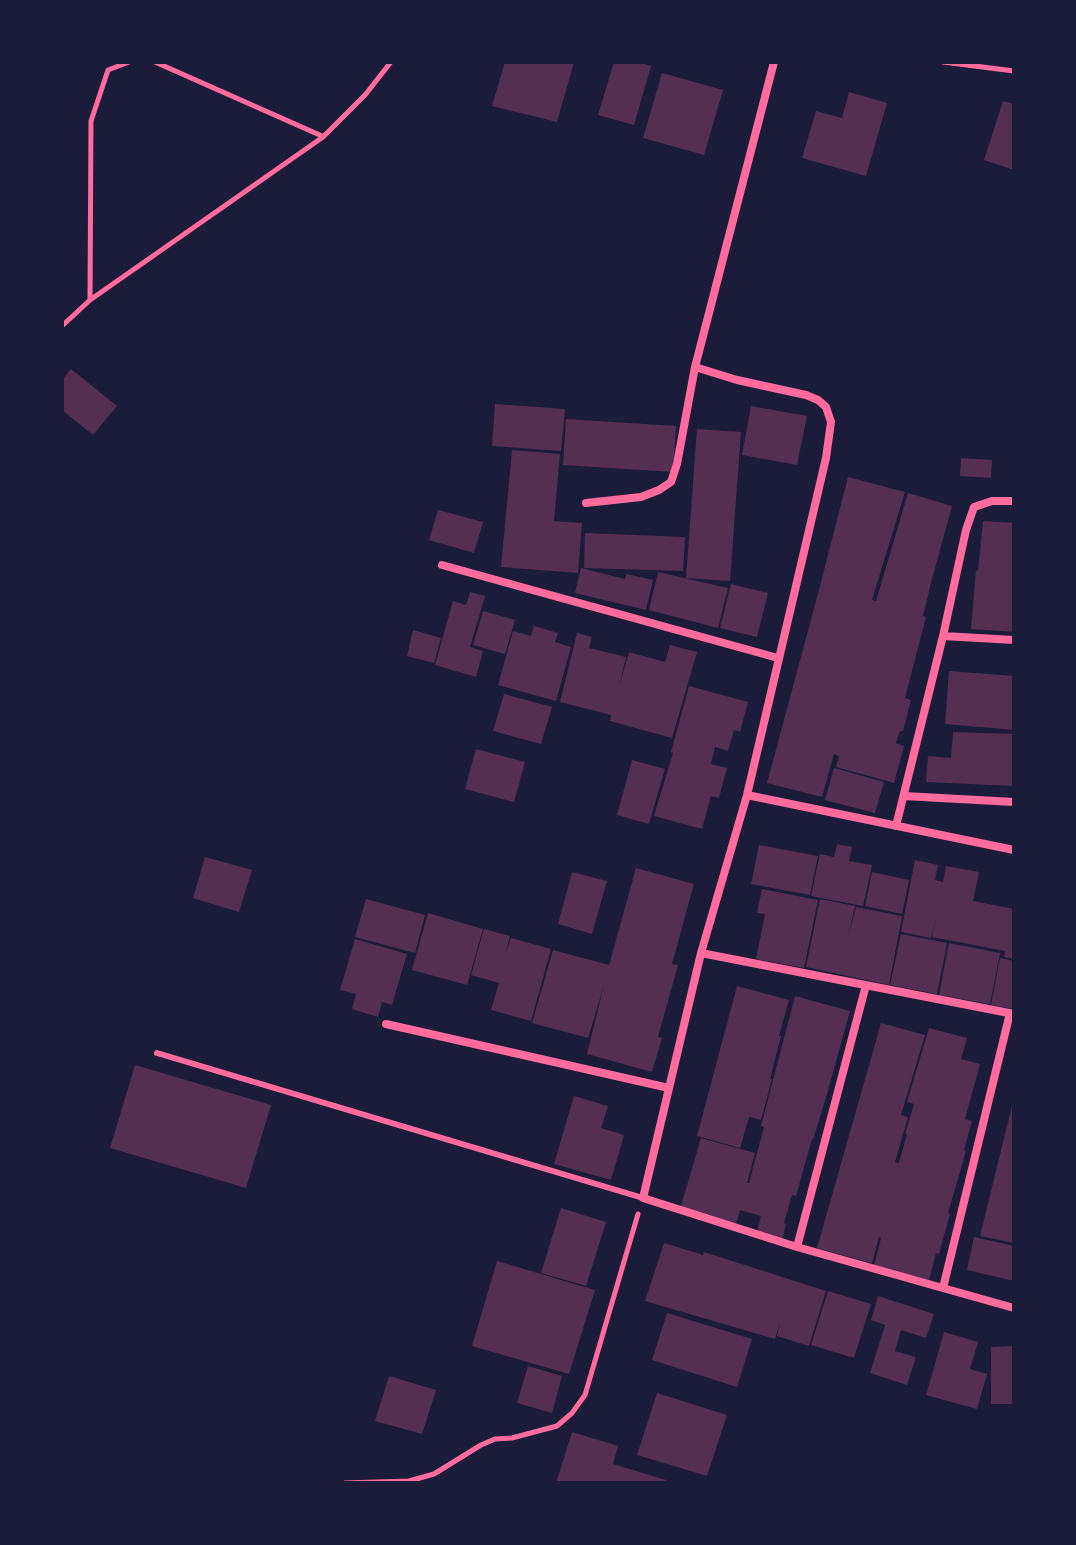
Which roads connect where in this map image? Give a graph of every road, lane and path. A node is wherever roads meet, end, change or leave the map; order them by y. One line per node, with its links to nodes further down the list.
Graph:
1 (129, 62): 8 (path)
2 (155, 62): 7 (path)
3 (391, 62): 7 (path)
4 (774, 62): 10 (street)
5 (943, 62): 6 (path)
6 (1014, 71)
7 (323, 137): 8 (path)
8 (90, 300): 9 (path)
9 (62, 326)
10 (695, 367): 12 (street); 16 (street)
11 (1014, 501): 14 (street)
12 (586, 503)
13 (442, 565): 16 (street)
14 (943, 636): 15 (street); 18 (street)
15 (1014, 640)
16 (778, 658): 17 (street)
17 (747, 795): 20 (street); 22 (street)
18 (904, 796): 19 (street); 20 (street)
19 (1014, 802)
20 (896, 826): 21 (street)
21 (1014, 850)
22 (701, 953): 23 (street); 27 (street)
23 (866, 985): 24 (street); 29 (street)
24 (1012, 1014): 30 (street)
25 (386, 1024): 27 (street)
26 (157, 1053): 28 (lane)
27 (669, 1088): 28 (street)
28 (643, 1198): 29 (street); 32 (path)
29 (797, 1247): 30 (street)
30 (943, 1288): 31 (street)
31 (1014, 1308)
32 (345, 1483)

